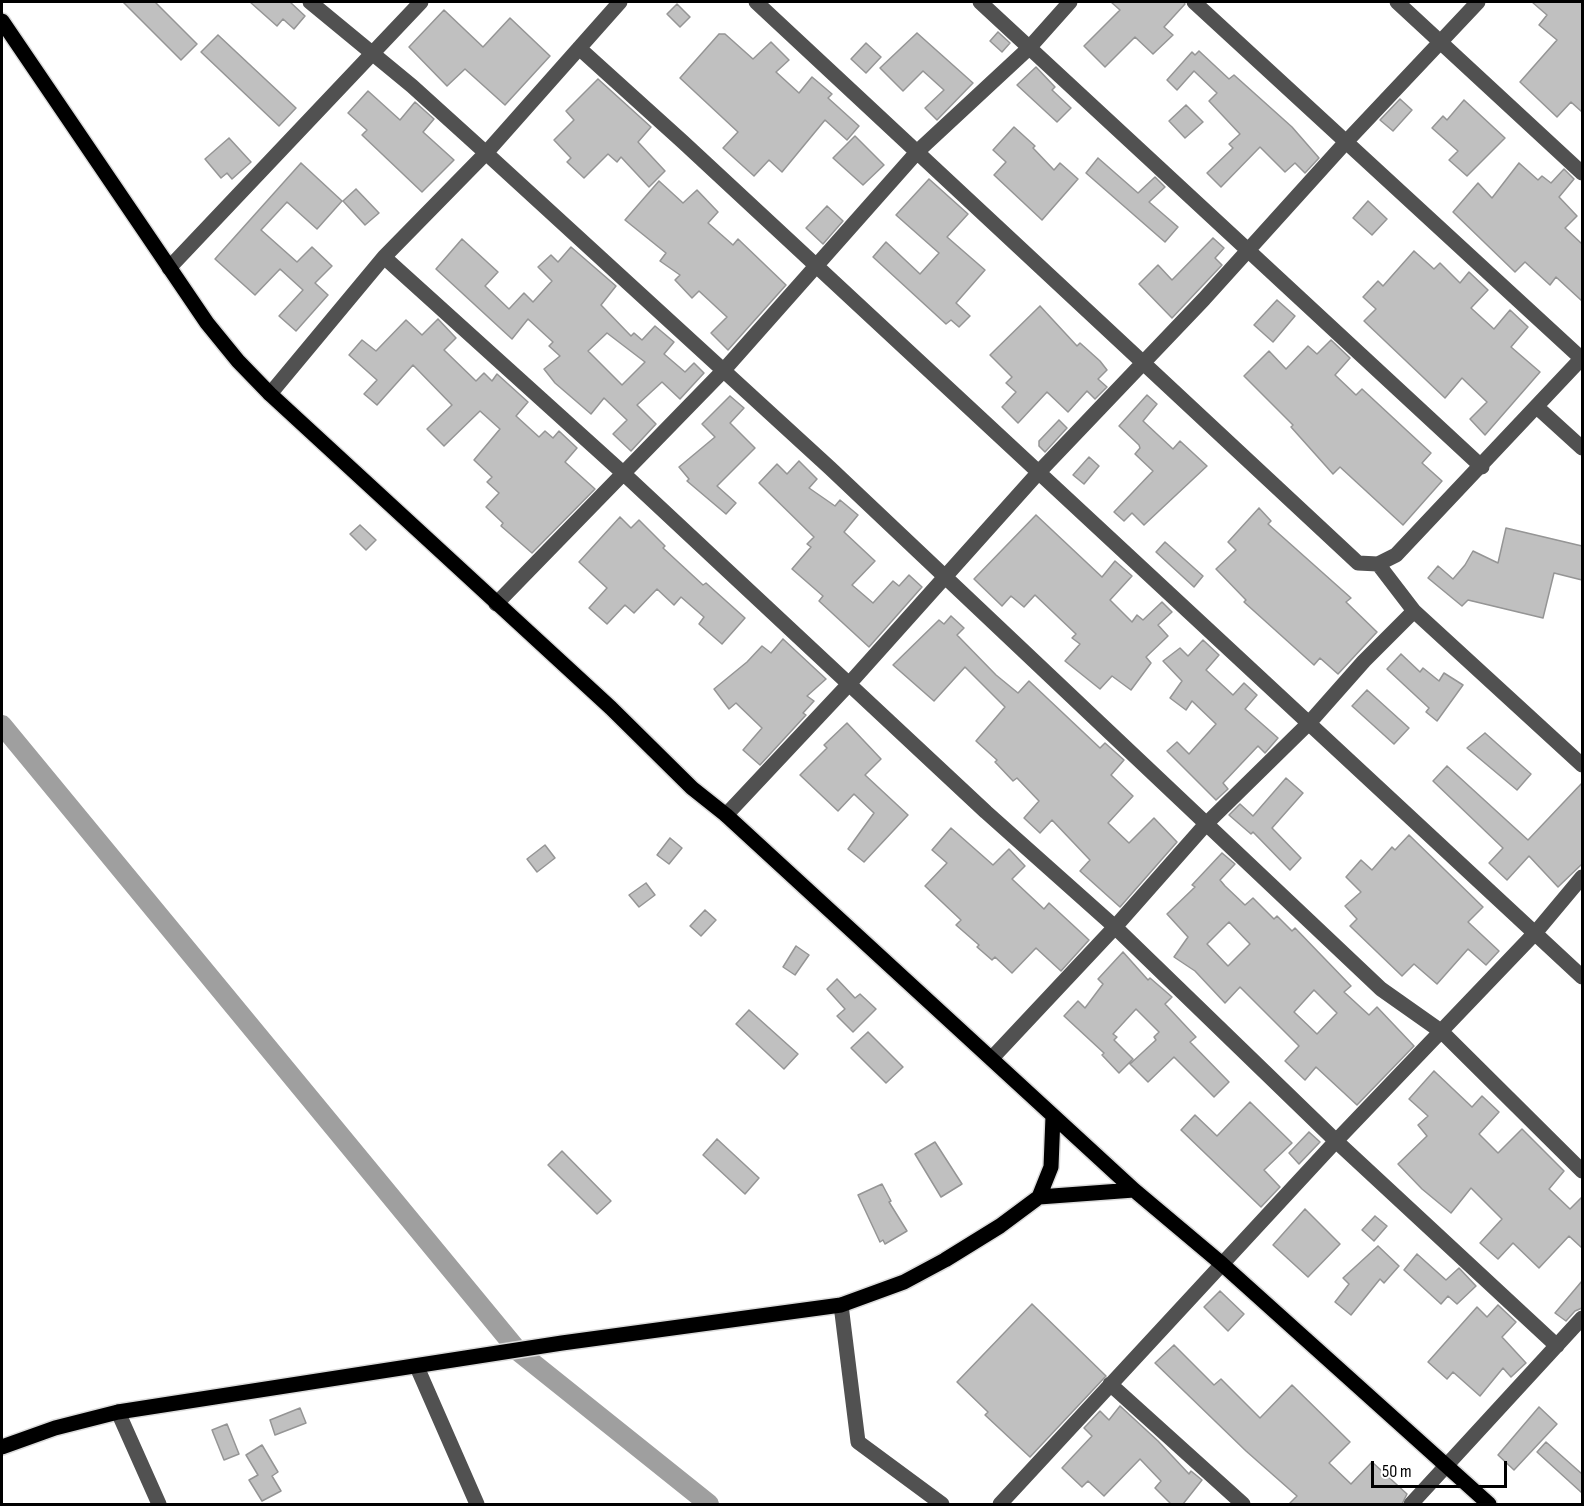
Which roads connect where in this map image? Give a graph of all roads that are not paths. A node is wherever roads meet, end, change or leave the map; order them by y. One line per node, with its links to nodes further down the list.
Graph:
1 (310, 2): 14 (street)
2 (421, 2): 14 (street)
3 (620, 2): 12 (street)
4 (756, 2): 16 (street)
5 (980, 2): 13 (street)
6 (1070, 2): 13 (street)
7 (1194, 2): 15 (street)
8 (1397, 2): 11 (street)
9 (1478, 2): 11 (street)
10 (2, 21): 22 (main road)
11 (1439, 41): 15 (street); 18 (street)
12 (579, 48): 17 (street); 21 (street)
13 (1029, 48): 16 (street); 19 (street)
14 (372, 54): 17 (street); 22 (street)
15 (1345, 143): 19 (street); 23 (street)
16 (918, 151): 21 (street); 24 (street)
17 (486, 153): 20 (street); 25 (street)
18 (1582, 173)
19 (1249, 251): 24 (street); 29 (street)
20 (384, 257): 26 (street); 30 (street)
21 (817, 266): 25 (street); 31 (street)
22 (169, 268): 26 (main road)
23 (1582, 359): 27 (street)
24 (1142, 363): 31 (street); 32 (street)
25 (723, 371): 30 (street); 33 (street)
26 (270, 394): 34 (main road)
27 (1538, 408): 28 (street); 29 (street)
28 (1582, 447)
29 (1482, 467): 32 (street)
30 (623, 473): 34 (street); 36 (street)
31 (1038, 473): 33 (street); 37 (street)
32 (1378, 564): 35 (street)
33 (944, 578): 36 (street); 40 (street)
34 (496, 604): 39 (main road)
35 (1414, 611): 37 (street); 38 (street)
36 (849, 684): 39 (street); 42 (street)
37 (1310, 722): 40 (street); 43 (street)
38 (1582, 765)
39 (726, 815): 46 (main road)
40 (1206, 824): 42 (street); 45 (street)
41 (1582, 877): 43 (street)
42 (1115, 927): 46 (street); 48 (street)
43 (1536, 932): 44 (street); 45 (street)
44 (1582, 977)
45 (1442, 1032): 48 (street); 49 (street)
46 (992, 1059): 47 (main road)
47 (1053, 1116): 50 (main road); 51 (main road)
48 (1336, 1141): 52 (street); 55 (street)
49 (1582, 1171)
50 (1134, 1190): 51 (main road); 52 (main road)
51 (1039, 1197): 53 (main road)
52 (1222, 1264): 57 (street); 60 (main road)
53 (841, 1305): 56 (main road); 63 (street)
54 (1582, 1318): 55 (street)
55 (1557, 1346): 60 (street)
56 (417, 1367): 58 (main road); 62 (street)
57 (1110, 1384): 64 (street); 65 (street)
58 (118, 1412): 59 (main road); 61 (street)
59 (2, 1447)
60 (1447, 1466): 66 (street); 67 (main road)
61 (159, 1504)
62 (477, 1504)
63 (942, 1504)
64 (1000, 1504)
65 (1243, 1504)
66 (1411, 1504)
67 (1489, 1504)

